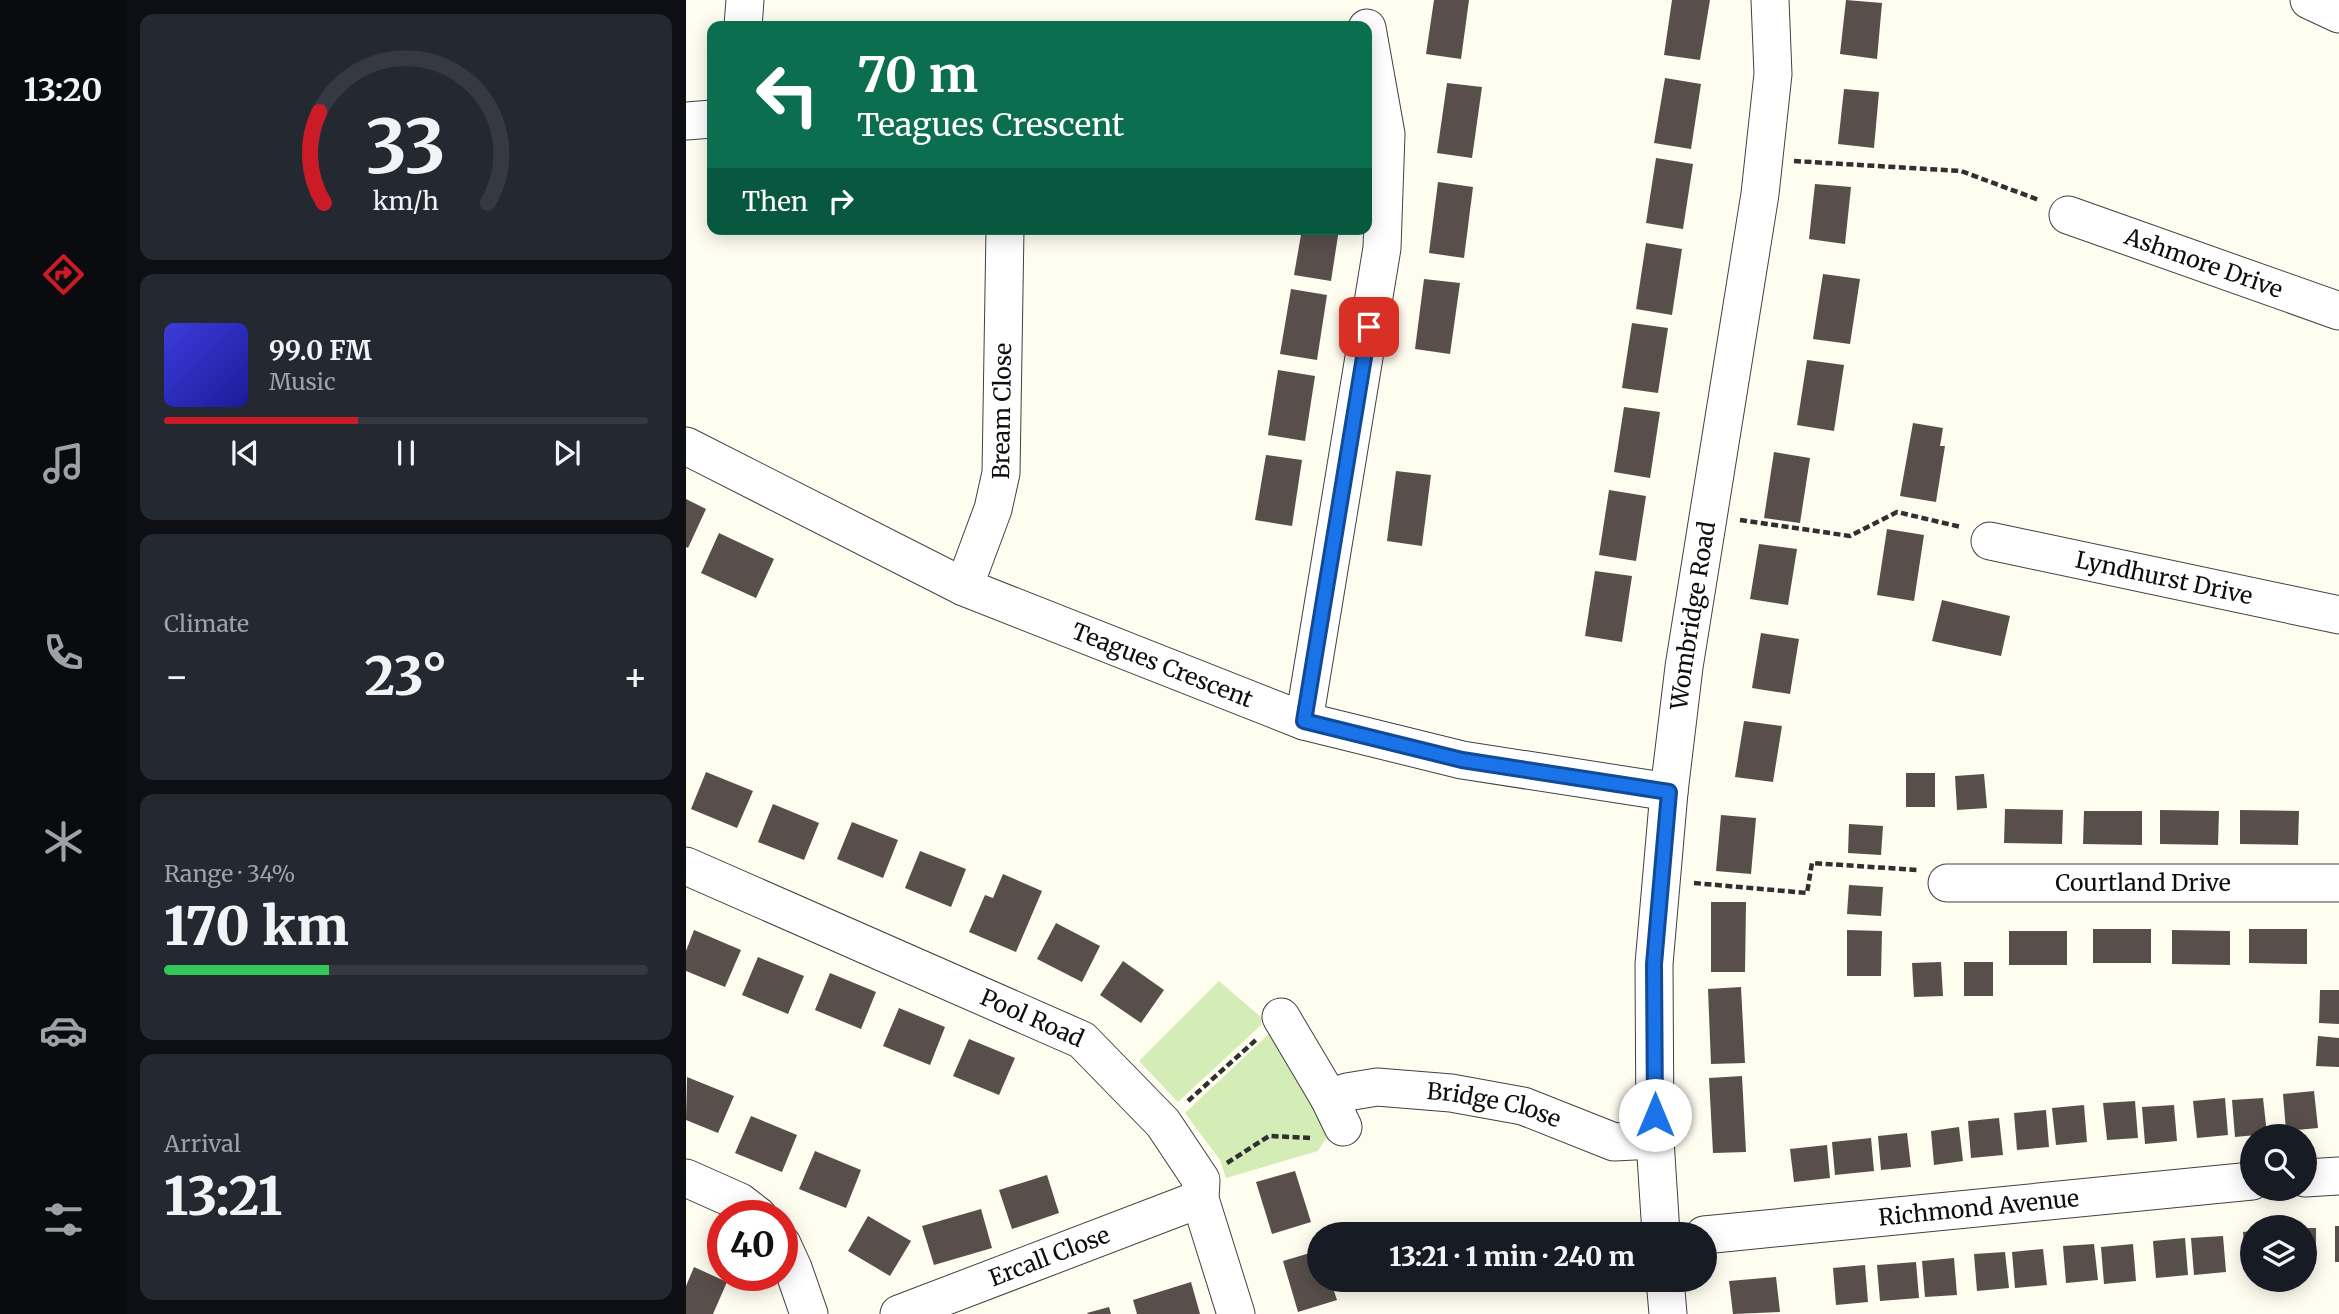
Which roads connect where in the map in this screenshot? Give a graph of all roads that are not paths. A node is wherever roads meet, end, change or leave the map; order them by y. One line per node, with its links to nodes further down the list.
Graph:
1 (745, 0): 4 (street)
2 (1359, 0): 5 (street)
3 (1770, 0): 17 (street, Wombridge Road)
4 (743, 21)
5 (1365, 21)
6 (1372, 55): 16 (street)
7 (707, 119): 8 (street)
8 (686, 121)
9 (2068, 215): 11 (street, Ashmore Drive)
10 (1005, 235): 14 (street, Bream Close)
11 (2339, 311)
12 (686, 446): 14 (street, Teagues Crescent)
13 (1990, 541): 15 (street, Lyndhurst Drive)
14 (964, 587): 16 (street, Teagues Crescent)
15 (2339, 615)
16 (1304, 721): 17 (street, Teagues Crescent)
17 (1669, 792): 22 (street, Wombridge Road)
18 (686, 866): 27 (street, Pool Road)
19 (1947, 883): 20 (street, Courtland Drive)
20 (2339, 883)
21 (1281, 1017): 22 (street, Bridge Close)
22 (1655, 1140): 29 (street, Wombridge Road)
23 (2339, 1175): 24 (street)
24 (2317, 1177)
25 (686, 1178): 28 (street)
26 (2240, 1182): 30 (street, Richmond Avenue)
27 (1200, 1189): 34 (street, Ercall Close); 35 (street, Pool Road)
28 (736, 1200)
29 (1660, 1222)
30 (1717, 1234)
31 (798, 1285): 33 (street)
32 (1666, 1292): 36 (street)
33 (809, 1314)
34 (899, 1314)
35 (1236, 1314)
36 (1668, 1314)

